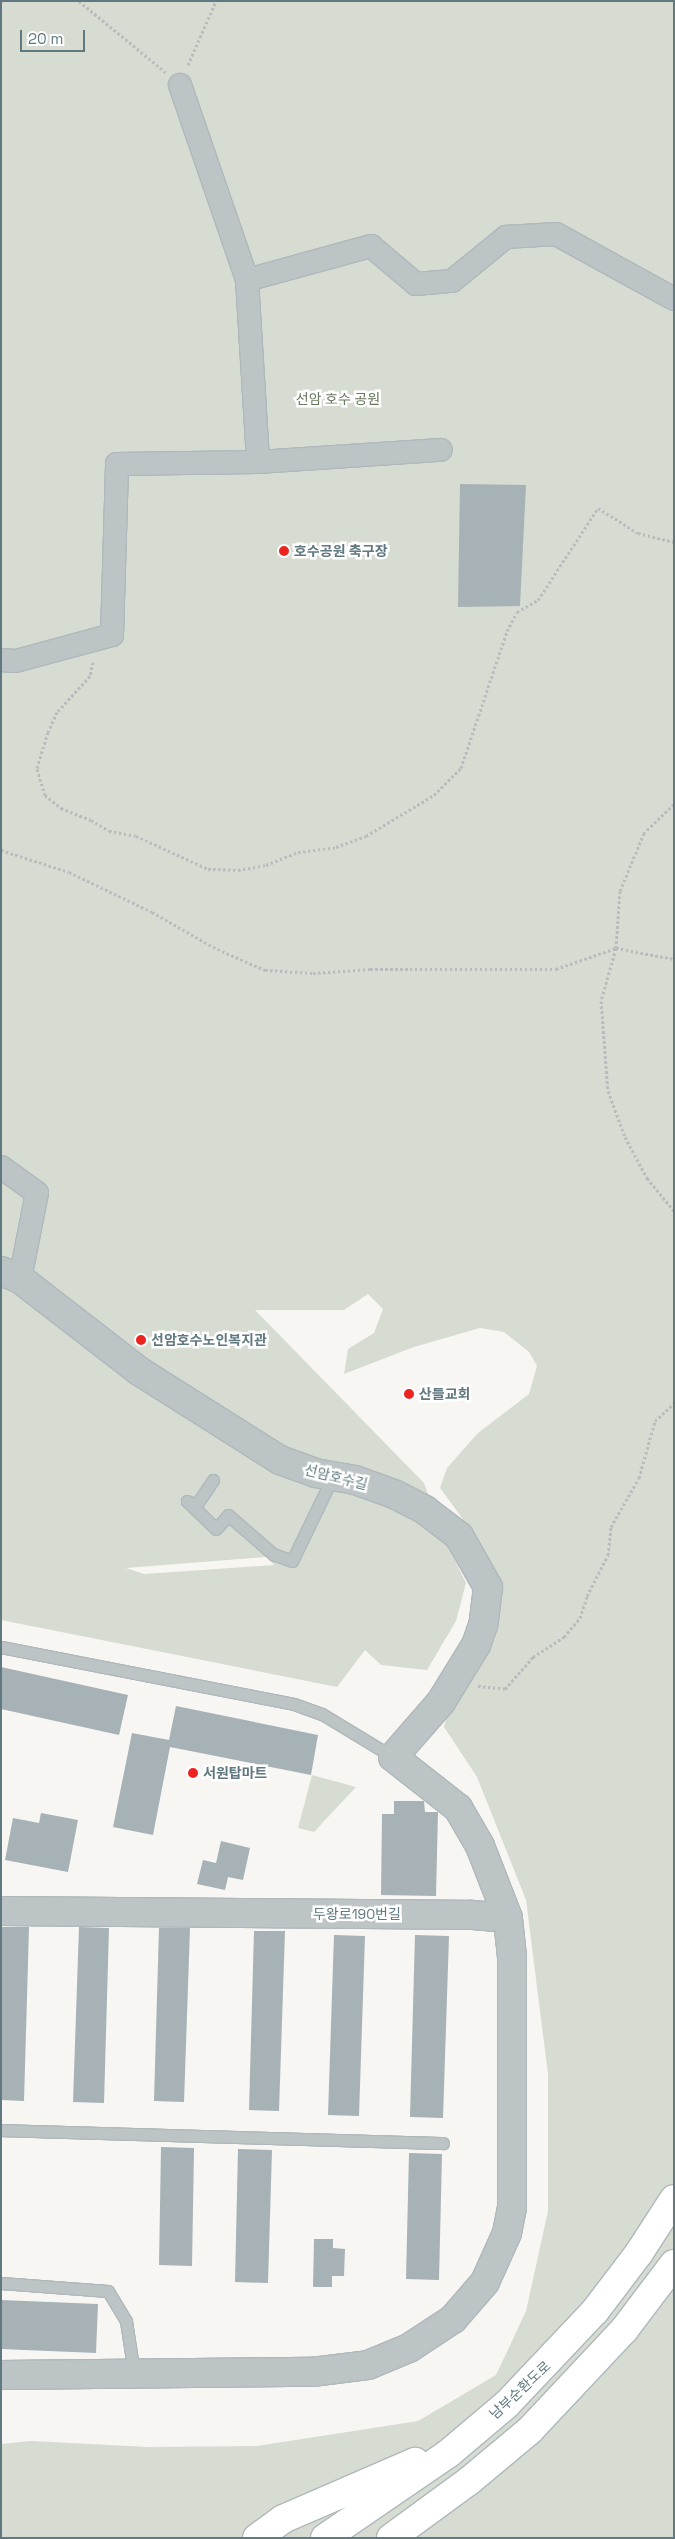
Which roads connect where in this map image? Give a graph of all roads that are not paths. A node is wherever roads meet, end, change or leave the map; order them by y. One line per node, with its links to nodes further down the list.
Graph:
1 (180, 85): 2 (street)
2 (247, 280): 3 (street); 5 (street)
3 (674, 299)
4 (441, 450): 5 (street)
5 (258, 462): 6 (street)
6 (1, 660)
7 (1, 1167): 8 (street)
8 (11, 1275): 9 (street, 선암호수길)
9 (333, 1476): 10 (lane); 12 (street, 선암호수길)
10 (213, 1480)
11 (1, 1647): 12 (lane)
12 (393, 1757): 14 (street)
13 (1, 1911): 14 (street, 두왕로190번길)
14 (508, 1918): 21 (street)
15 (1, 2130): 16 (lane)
16 (443, 2143)
17 (674, 2199): 23 (main road, 남부순환도로)
18 (674, 2264): 22 (main road)
19 (1, 2283): 21 (lane)
20 (1, 2375): 21 (street)
21 (134, 2375)
22 (574, 2386): 26 (main road); 27 (main road)
23 (507, 2404): 24 (main road); 25 (main road, 남부순환도로)
24 (257, 2538)
25 (325, 2538)
26 (390, 2538)
27 (420, 2538)

